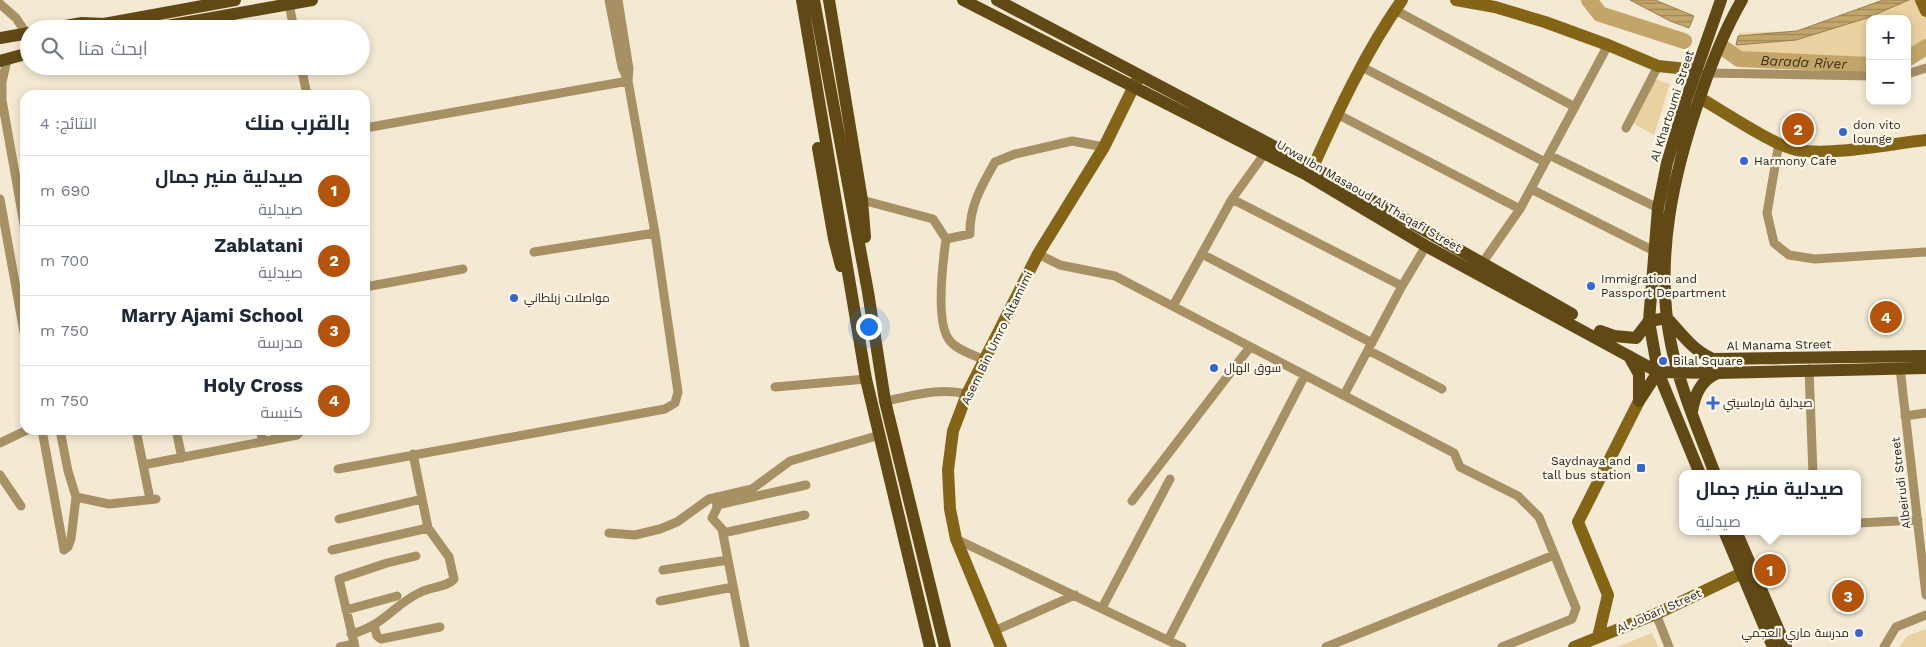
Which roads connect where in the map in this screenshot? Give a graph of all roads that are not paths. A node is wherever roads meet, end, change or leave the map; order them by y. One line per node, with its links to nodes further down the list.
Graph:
1 (235, 0): 19 (main road)
2 (312, 0): 15 (main road)
3 (609, 0): 36 (street)
4 (618, 0): 36 (street)
5 (793, 0): 75 (main road)
6 (802, 0): 75 (main road)
7 (814, 0): 70 (main road)
8 (829, 0): 54 (main road)
9 (963, 0): 37 (main road, Urwa Ibn Masaoud Al Thaqafi Street)
10 (997, 0): 34 (main road, Urwa Ibn Masaoud Al Thaqafi Street)
11 (1456, 0): 25 (main road)
12 (1721, 0): 31 (main road, Al Khartoumi Street)
13 (1742, 0): 31 (main road)
14 (1921, 0): 18 (main road)
15 (289, 4): 20 (main road); 21 (street)
16 (0, 5): 22 (street)
17 (1399, 5): 28 (main road); 40 (street)
18 (1926, 11)
19 (126, 20)
20 (200, 20)
21 (292, 20)
22 (20, 23)
23 (20, 34): 24 (main road)
24 (1, 35)
25 (1608, 45): 29 (main road); 40 (street)
26 (20, 56): 27 (main road)
27 (3, 61): 42 (street)
28 (1362, 66): 41 (main road); 49 (street)
29 (1658, 66): 31 (main road); 44 (street)
30 (1926, 68): 32 (street)
31 (1702, 72): 35 (street); 39 (main road); 56 (main road, Al Khartoumi Street)
32 (1911, 73)
33 (303, 75): 38 (street)
34 (1139, 75): 37 (main road, Asem Bin Umro Altamimi); 50 (main road, Urwa Ibn Masaoud Al Thaqafi Street)
35 (1866, 76)
36 (628, 81): 43 (street); 58 (street)
37 (1132, 87): 47 (main road, Asem Bin Umro Altamimi); 48 (main road, Urwa Ibn Masaoud Al Thaqafi Street)
38 (306, 90)
39 (1700, 98): 46 (main road); 73 (main road)
40 (1575, 107): 49 (street)
41 (1337, 114): 50 (main road); 57 (street)
42 (3, 124): 55 (street)
43 (370, 127)
44 (1626, 128)
45 (1926, 140): 46 (main road)
46 (1779, 143): 63 (street)
47 (1104, 147): 59 (street); 64 (main road, Asem Bin Umro Altamimi)
48 (1266, 153): 53 (street); 60 (main road, Urwa Ibn Masaoud Al Thaqafi Street)
49 (1547, 158): 51 (street); 56 (street)
50 (1314, 167): 66 (main road, Urwa Ibn Masaoud Al Thaqafi Street)
51 (1531, 189): 57 (street); 61 (street)
52 (0, 199): 72 (street)
53 (1232, 199): 65 (street); 69 (street)
54 (862, 200): 59 (street); 70 (main road)
55 (20, 206)
56 (1658, 208): 61 (main road, Al Khartoumi Street)
57 (1520, 209): 66 (street)
58 (655, 233): 62 (street); 109 (street)
59 (946, 239): 81 (street)
60 (1426, 246): 69 (street); 78 (main road, Urwa Ibn Masaoud Al Thaqafi Street)
61 (1654, 251): 74 (main road, Al Khartoumi Street)
62 (534, 252)
63 (1926, 252)
64 (1038, 254): 71 (street); 81 (main road, Asem Bin Umro Altamimi)
65 (1202, 254): 71 (street); 76 (street)
66 (1483, 262): 74 (main road, Urwa Ibn Masaoud Al Thaqafi Street)
67 (463, 269): 68 (street)
68 (370, 286)
69 (1402, 286): 76 (street)
70 (868, 292): 94 (main road)
71 (1173, 306): 77 (street)
72 (20, 310)
73 (1666, 318): 74 (main road); 80 (main road, Al Manama Street); 86 (main road)
74 (1649, 321): 85 (main road, Al Khartoumi Street)
75 (858, 323): 89 (main road)
76 (1370, 346): 91 (street); 93 (street)
77 (1250, 347): 88 (street); 122 (street)
78 (1628, 354): 85 (main road, Urwa Ibn Masaoud Al Thaqafi Street); 95 (main road)
79 (1926, 356): 80 (main road, Al Manama Street)
80 (1712, 359): 87 (main road)
81 (984, 360): 92 (main road, Asem Bin Umro Altamimi)
82 (1900, 368): 83 (main road, Al Manama Street); 84 (main road, Al Manama Street); 98 (street, Albeirudi Street)
83 (1926, 368)
84 (1809, 369): 87 (main road, Al Manama Street); 115 (street)
85 (1658, 372): 86 (main road, Urwa Ibn Masaoud Al Thaqafi Street); 95 (main road); 113 (main road, Al Khartoumi Street)
86 (1679, 373): 87 (main road, Al Manama Street); 96 (main road)
87 (1714, 373): 96 (main road)
88 (1305, 375): 93 (street); 154 (street)
89 (866, 379): 90 (street); 106 (main road)
90 (775, 387)
91 (1442, 389)
92 (967, 394): 94 (street); 133 (main road, Asem Bin Umro Altamimi)
93 (1344, 396): 135 (street)
94 (886, 401): 159 (main road)
95 (1639, 401): 153 (main road)
96 (1692, 411): 114 (main road)
97 (1926, 414): 98 (street)
98 (1905, 416): 126 (street, Albeirudi Street)
99 (20, 433): 108 (street)
100 (43, 435): 119 (street)
101 (61, 435): 119 (street)
102 (137, 435): 111 (street)
103 (177, 435): 110 (street)
104 (261, 435): 107 (street)
105 (298, 435): 107 (street)
106 (880, 435): 121 (street); 158 (main road)
107 (263, 442): 110 (street)
108 (0, 443)
109 (412, 454): 112 (street); 120 (street)
110 (182, 458): 111 (street)
111 (143, 465): 119 (street)
112 (338, 469)
113 (1698, 470)
114 (1714, 470)
115 (1813, 470)
116 (0, 476): 123 (street)
117 (1170, 479): 145 (street)
118 (806, 485): 121 (street)
119 (76, 497)
120 (422, 498): 125 (street); 128 (street)
121 (716, 501): 129 (street); 130 (street)
122 (1132, 501)
123 (21, 506)
124 (804, 515): 130 (street)
125 (339, 519)
126 (1918, 520): 127 (street); 142 (street, Albeirudi Street)
127 (1861, 523)
128 (428, 528): 134 (street); 149 (street)
129 (609, 533)
130 (723, 533): 137 (street)
131 (1726, 535): 139 (main road)
132 (1738, 535): 167 (main road)
133 (956, 539): 141 (street); 151 (main road, Asem Bin Umro Altamimi)
134 (332, 550)
135 (1554, 555): 162 (street); 163 (street)
136 (416, 556): 146 (street)
137 (728, 560): 138 (street); 140 (street)
138 (663, 570)
139 (1742, 573): 147 (main road, Al Jobari Street); 166 (main road)
140 (733, 588): 144 (street); 157 (street)
141 (1075, 595): 145 (street); 151 (street)
142 (1926, 595)
143 (397, 596): 146 (street)
144 (660, 601)
145 (1102, 608): 154 (street)
146 (346, 610): 152 (street)
147 (1656, 614): 153 (main road, Al Jobari Street); 165 (street)
148 (1926, 615): 168 (street)
149 (374, 626): 150 (street); 152 (street)
150 (440, 627)
151 (994, 631): 160 (main road, Asem Bin Umro Altamimi)
152 (352, 634): 155 (street)
153 (1598, 637): 164 (main road, Al Jobari Street)
154 (1168, 640): 161 (street)
155 (354, 645): 156 (street)
156 (340, 647)
157 (745, 647)
158 (930, 647)
159 (945, 647)
160 (1001, 647)
161 (1182, 647)
162 (1326, 647)
163 (1502, 647)
164 (1574, 647)
165 (1669, 647)
166 (1773, 647)
167 (1786, 647)
168 (1884, 647)

